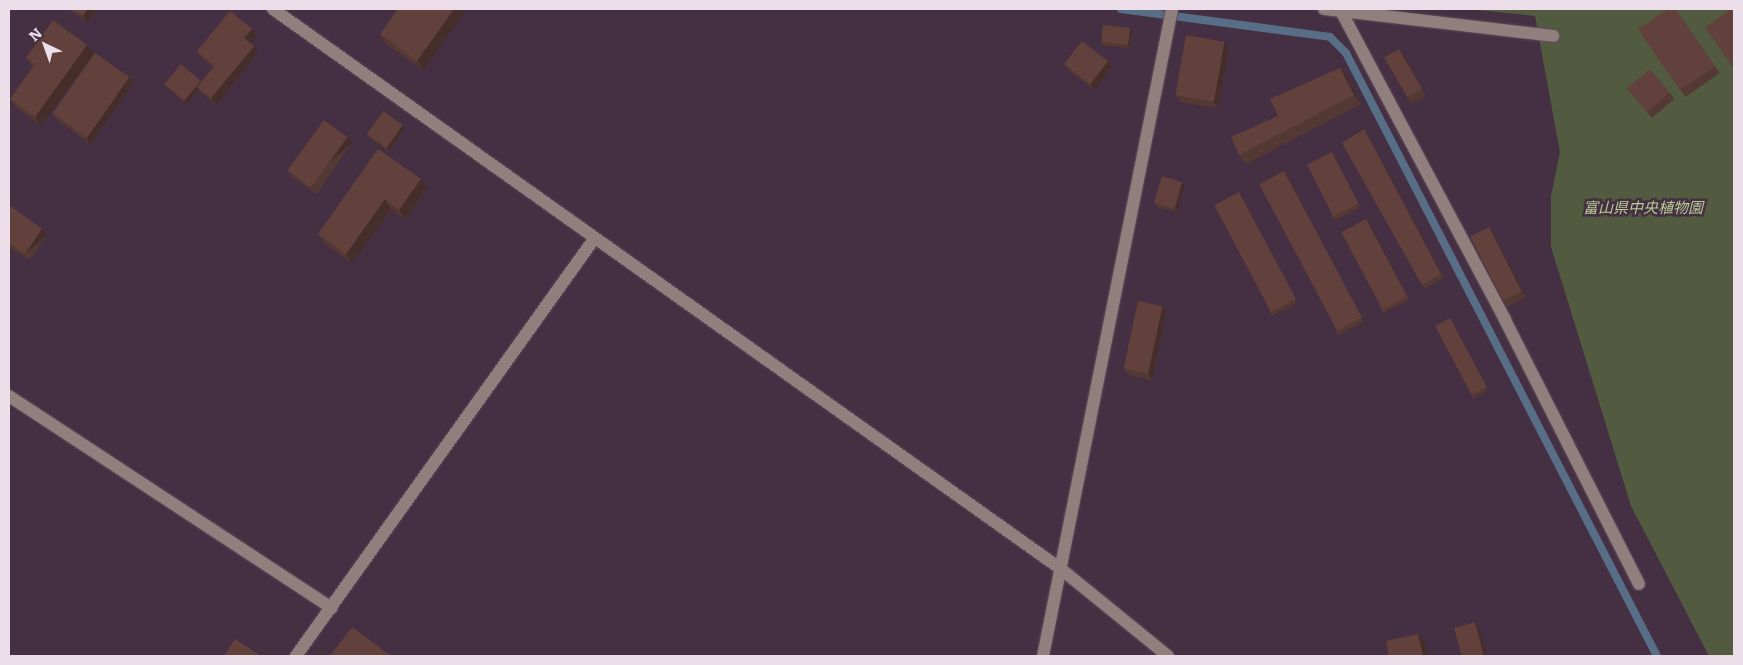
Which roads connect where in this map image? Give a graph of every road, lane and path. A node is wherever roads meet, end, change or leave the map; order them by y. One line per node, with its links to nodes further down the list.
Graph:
1 (273, 9): 6 (street)
2 (1172, 9): 8 (street)
3 (1324, 9): 4 (street)
4 (1341, 11): 5 (street); 9 (street)
5 (1554, 36)
6 (594, 239): 8 (street); 10 (street)
7 (9, 396): 10 (street)
8 (1061, 569): 12 (street); 13 (street)
9 (1639, 584)
10 (332, 608): 11 (street)
11 (296, 656)
12 (1043, 656)
13 (1168, 656)

